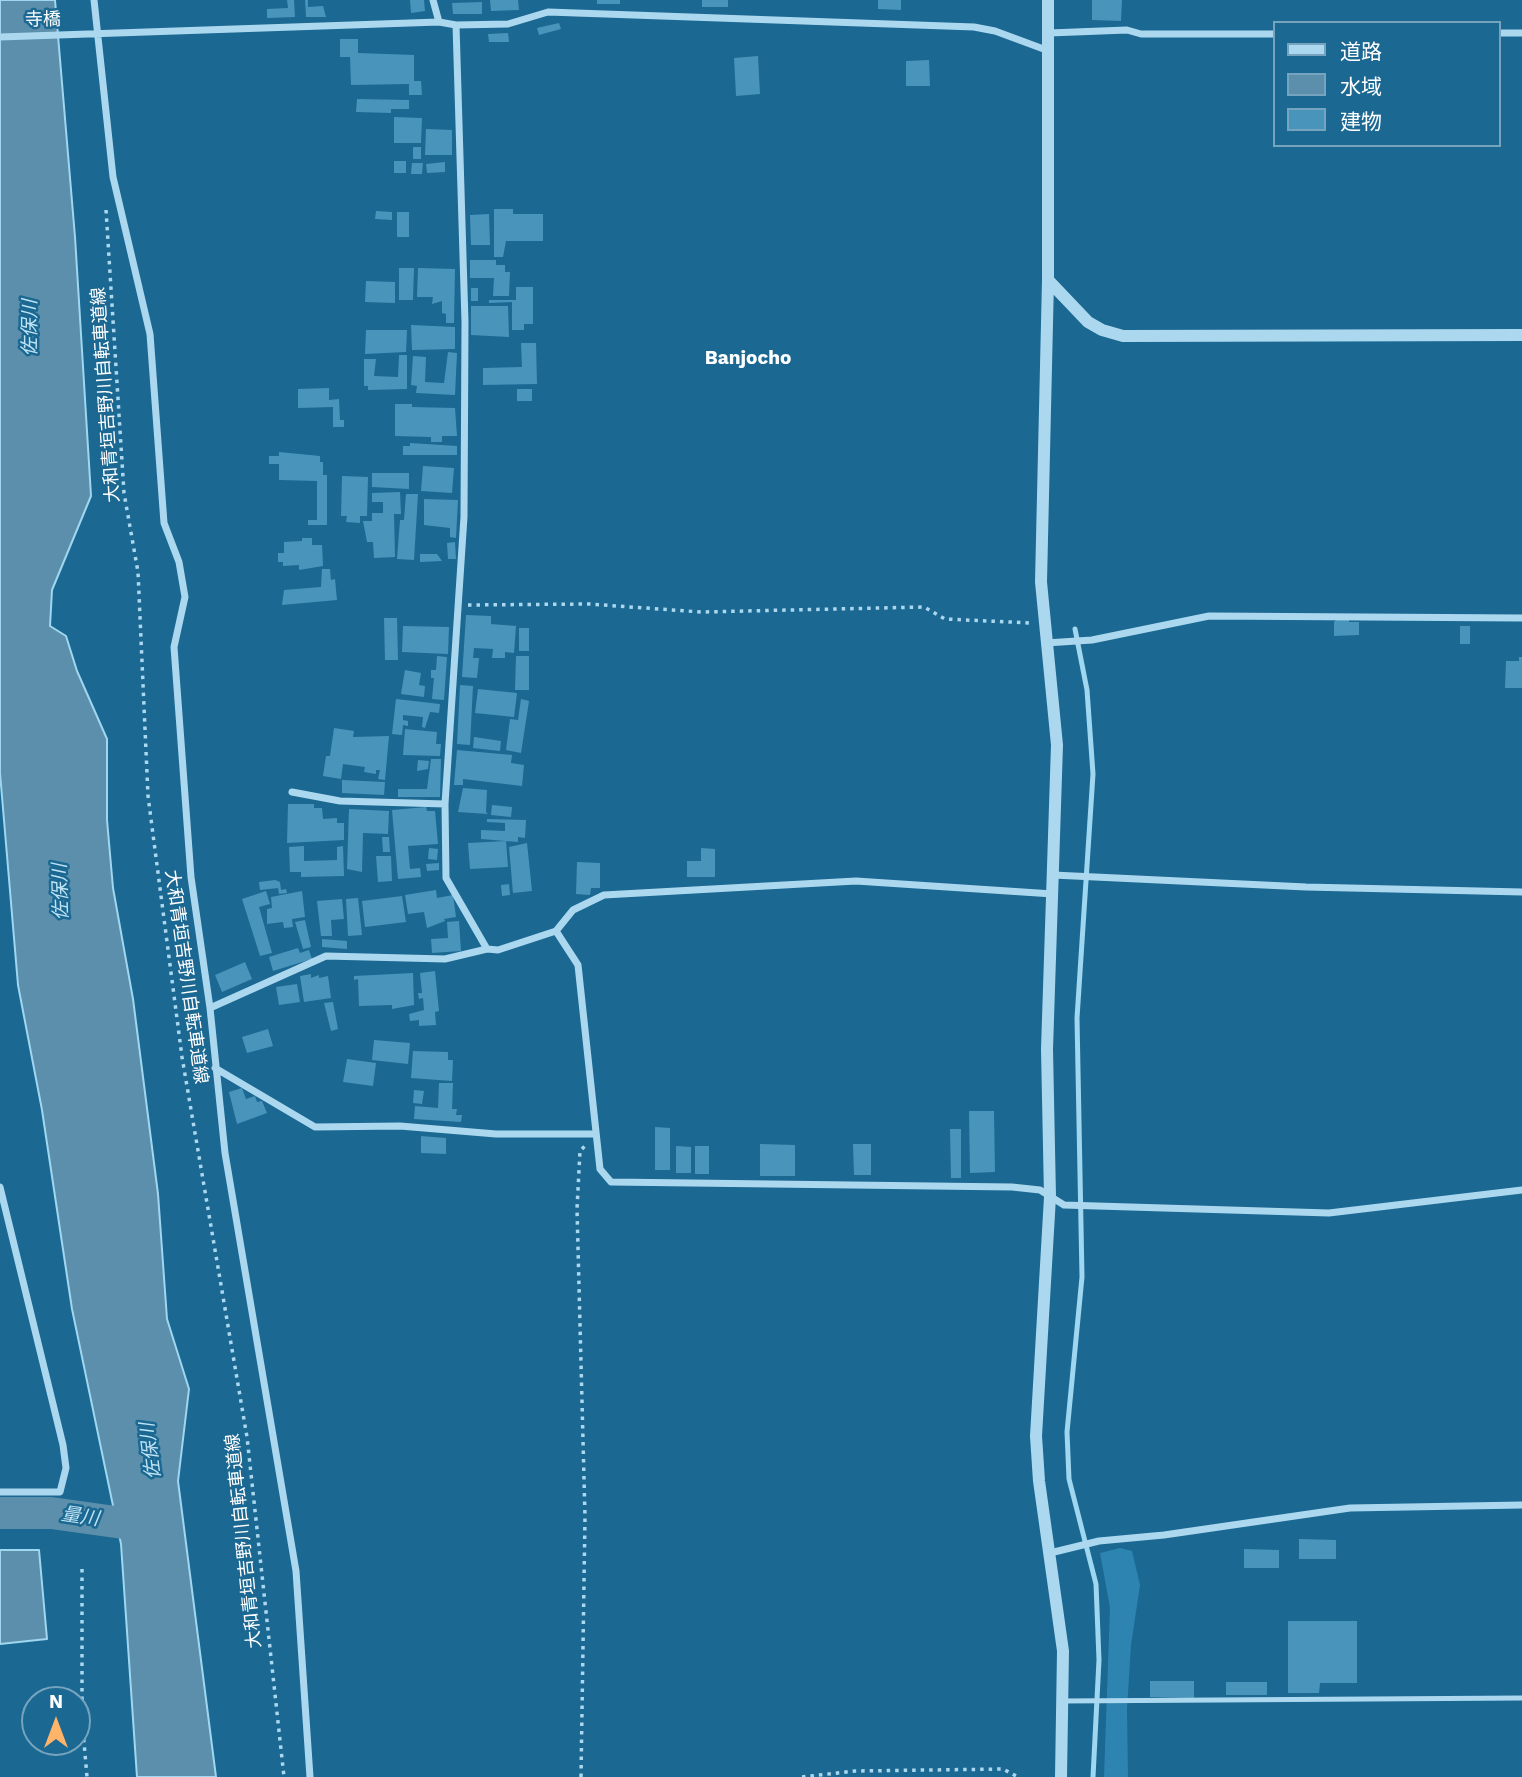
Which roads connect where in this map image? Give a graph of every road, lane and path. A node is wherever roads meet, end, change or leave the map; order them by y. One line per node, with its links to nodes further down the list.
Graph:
1 (94, 0): 9 (street)
2 (433, 0): 4 (street)
3 (1048, 0): 6 (street)
4 (439, 22): 5 (street, 寺橋); 9 (street, 寺橋)
5 (456, 25): 12 (street, 寺橋); 16 (street)
6 (1049, 33): 10 (street); 12 (street)
7 (1501, 33): 8 (street)
8 (1522, 33)
9 (97, 34): 11 (street, 寺橋); 13 (street)
10 (1274, 34)
11 (0, 37)
12 (1049, 51): 14 (street)
13 (113, 177): 27 (street); 40 (path, 大和青垣吉野川自転車道線)
14 (1048, 280): 15 (street); 18 (street)
15 (1522, 335)
16 (456, 605): 18 (path); 21 (street)
17 (1522, 618): 19 (street)
18 (1043, 621): 19 (street)
19 (1046, 643): 22 (street)
20 (292, 792): 21 (street)
21 (445, 804): 26 (street)
22 (1053, 875): 23 (street); 24 (street)
23 (1522, 891)
24 (1052, 894): 25 (street); 32 (street)
25 (556, 931): 26 (street); 29 (street)
26 (488, 949): 27 (street)
27 (210, 1008): 28 (street)
28 (215, 1068): 29 (street); 41 (street)
29 (596, 1134): 32 (street); 42 (path)
30 (0, 1187): 33 (street)
31 (1522, 1190): 32 (street)
32 (1050, 1197): 35 (street)
33 (0, 1492)
34 (1522, 1506): 35 (street)
35 (1049, 1553): 38 (street)
36 (82, 1569): 39 (path)
37 (1522, 1698): 38 (lane)
38 (1063, 1701): 45 (street)
39 (87, 1777)
40 (284, 1777)
41 (310, 1777)
42 (580, 1777)
43 (802, 1777): 44 (path)
44 (1018, 1777)
45 (1061, 1777)

